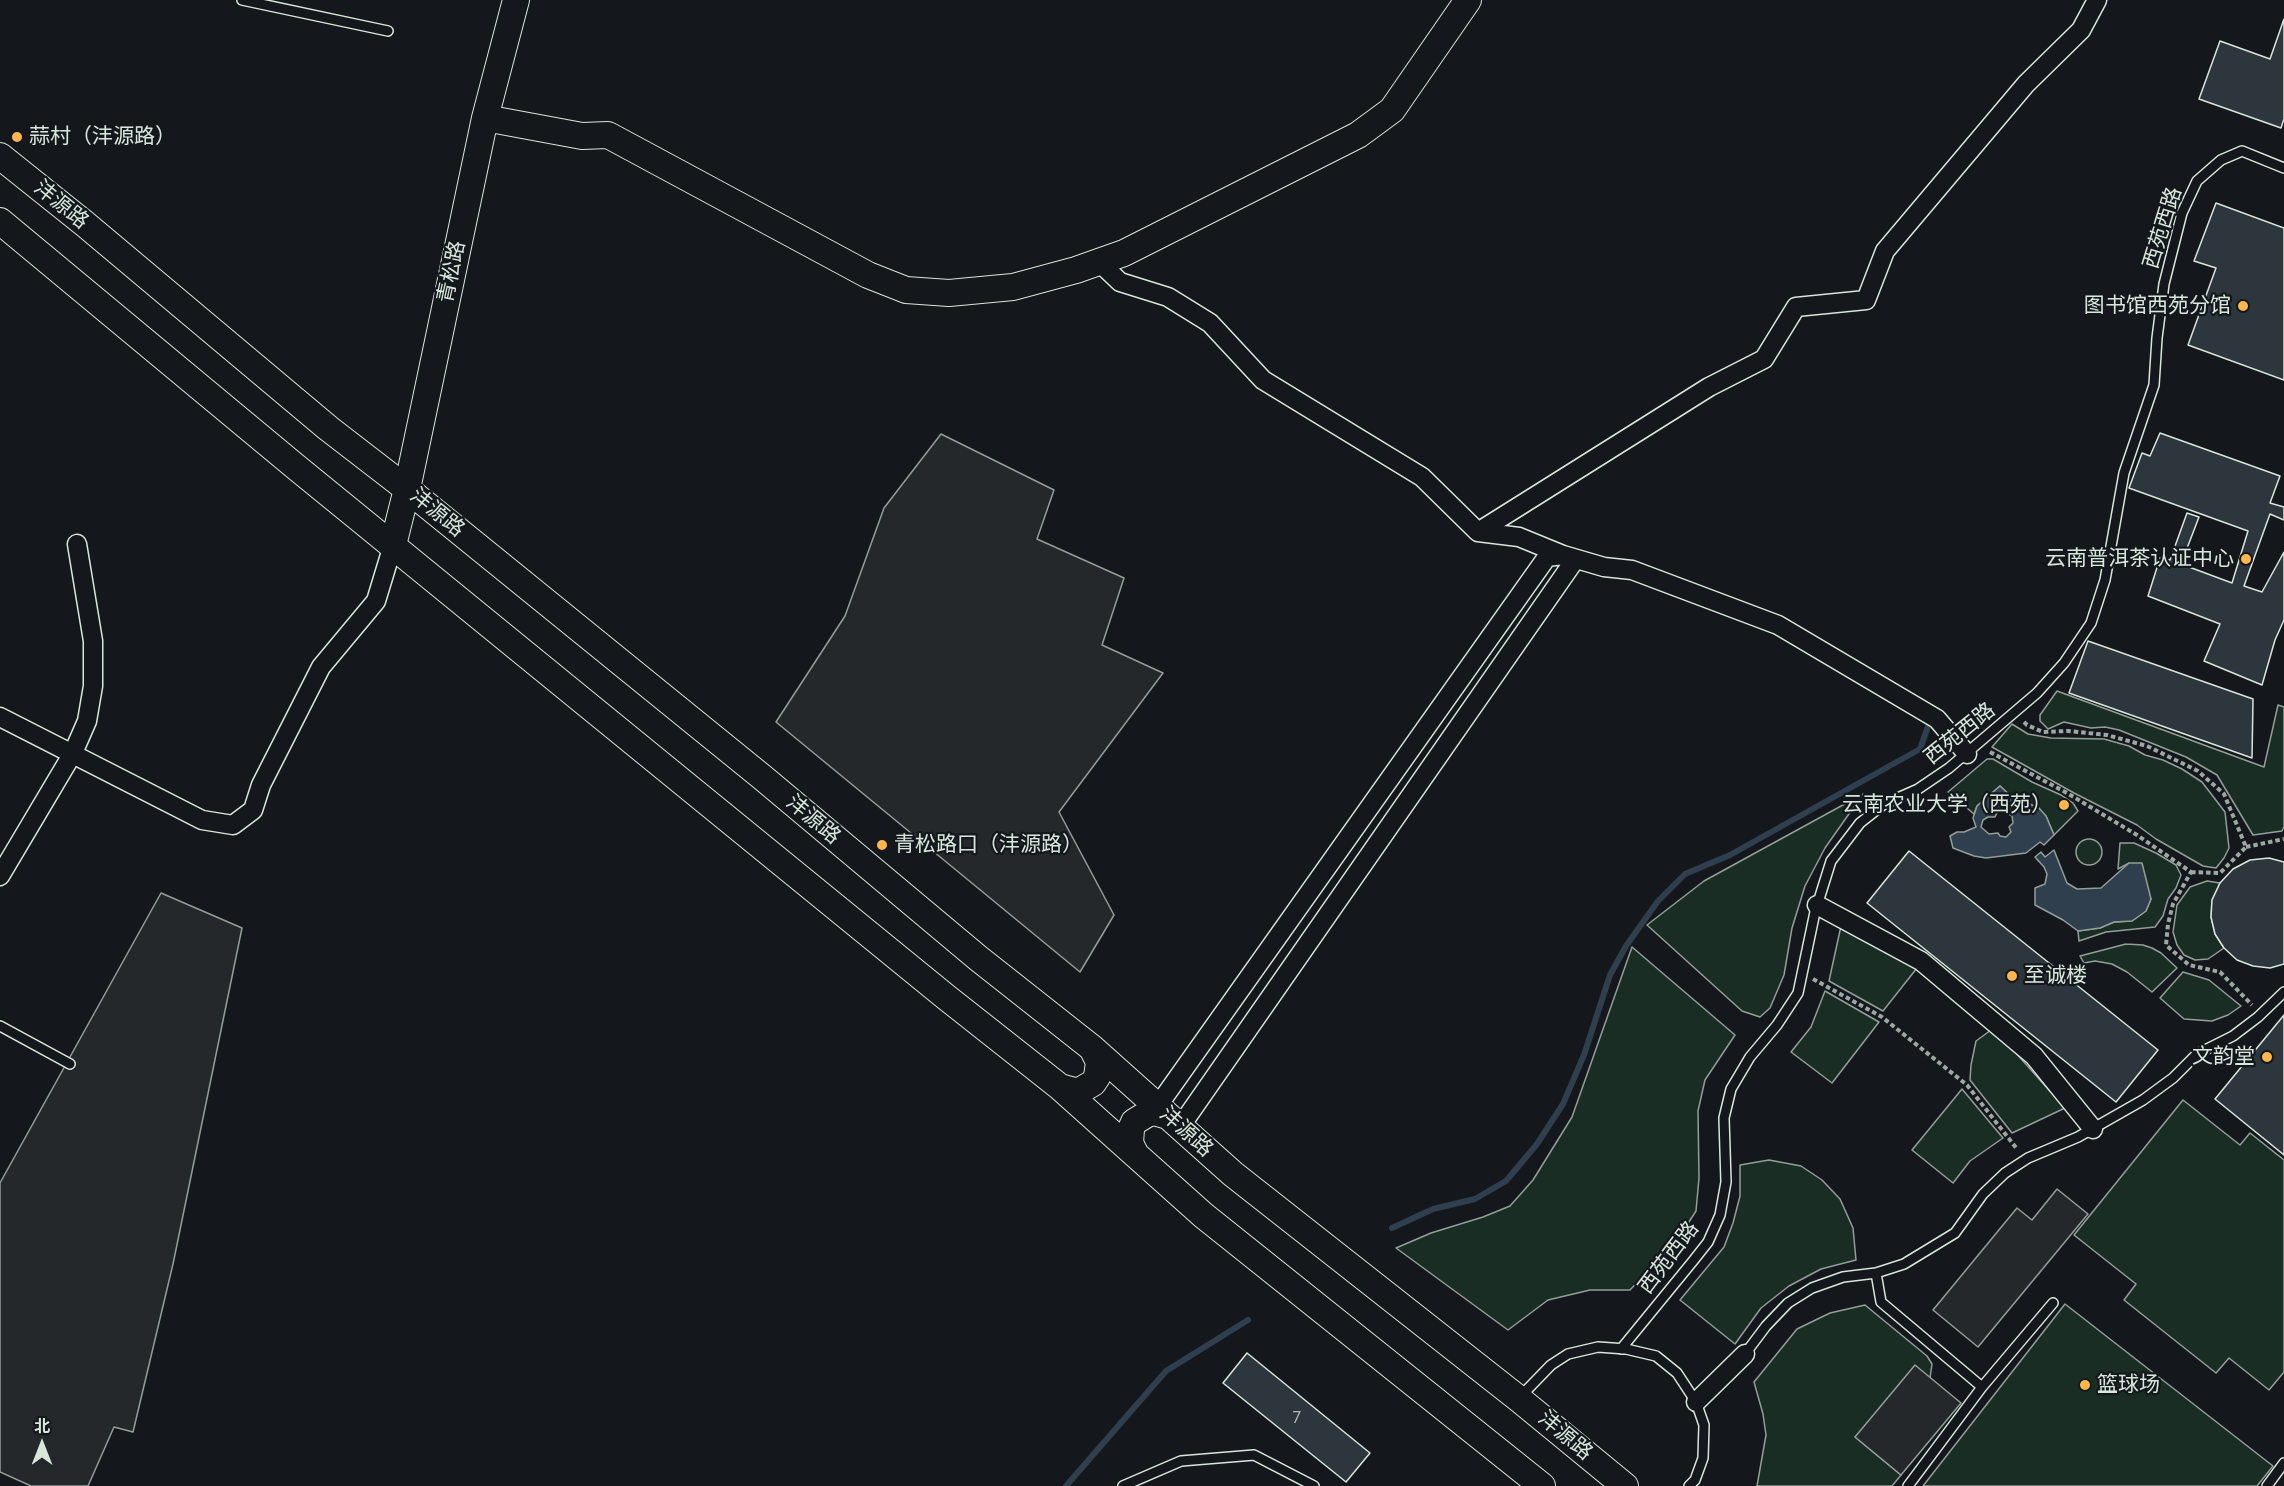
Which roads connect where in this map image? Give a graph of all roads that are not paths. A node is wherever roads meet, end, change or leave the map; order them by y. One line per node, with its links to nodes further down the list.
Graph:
1 (243, 0): 5 (lane)
2 (516, 0): 6 (main road, 青松路)
3 (1468, 0): 10 (main road)
4 (2097, 0): 12 (street)
5 (388, 31)
6 (485, 118): 10 (main road); 11 (main road, 青松路)
7 (0, 156): 11 (main road, 沣源路)
8 (2284, 168): 17 (lane, 西苑西路)
9 (0, 221): 14 (main road)
10 (1099, 262): 12 (street)
11 (407, 489): 14 (main road, 青松路); 23 (main road, 沣源路)
12 (1478, 532): 15 (street)
13 (77, 544): 18 (street)
14 (393, 545): 18 (street); 25 (main road)
15 (1563, 555): 17 (street); 26 (street); 26 (street)
16 (0, 717): 18 (street)
17 (1972, 750): 20 (lane, 西苑西路)
18 (73, 753): 19 (street)
19 (0, 876)
20 (1817, 905): 27 (street); 31 (lane, 西苑西路)
21 (2284, 992): 27 (lane)
22 (0, 1026): 24 (lane)
23 (1092, 1048): 25 (main road); 26 (main road, 沣源路)
24 (70, 1064)
25 (1060, 1087): 28 (main road)
26 (1169, 1117): 28 (main road); 34 (main road, 沣源路)
27 (2093, 1129): 29 (lane)
28 (1136, 1155): 39 (main road)
29 (1876, 1272): 32 (lane); 33 (lane)
30 (2053, 1303): 33 (lane)
31 (1621, 1349): 34 (lane); 35 (lane)
32 (1745, 1354): 35 (street)
33 (1982, 1387): 42 (lane)
34 (1519, 1399): 40 (main road, 沣源路)
35 (1696, 1402): 41 (lane)
36 (2284, 1463): 43 (lane)
37 (1123, 1486): 38 (lane)
38 (1314, 1486)
39 (1542, 1486)
40 (1625, 1486)
41 (1689, 1486)
42 (1908, 1486)
43 (2266, 1486)

